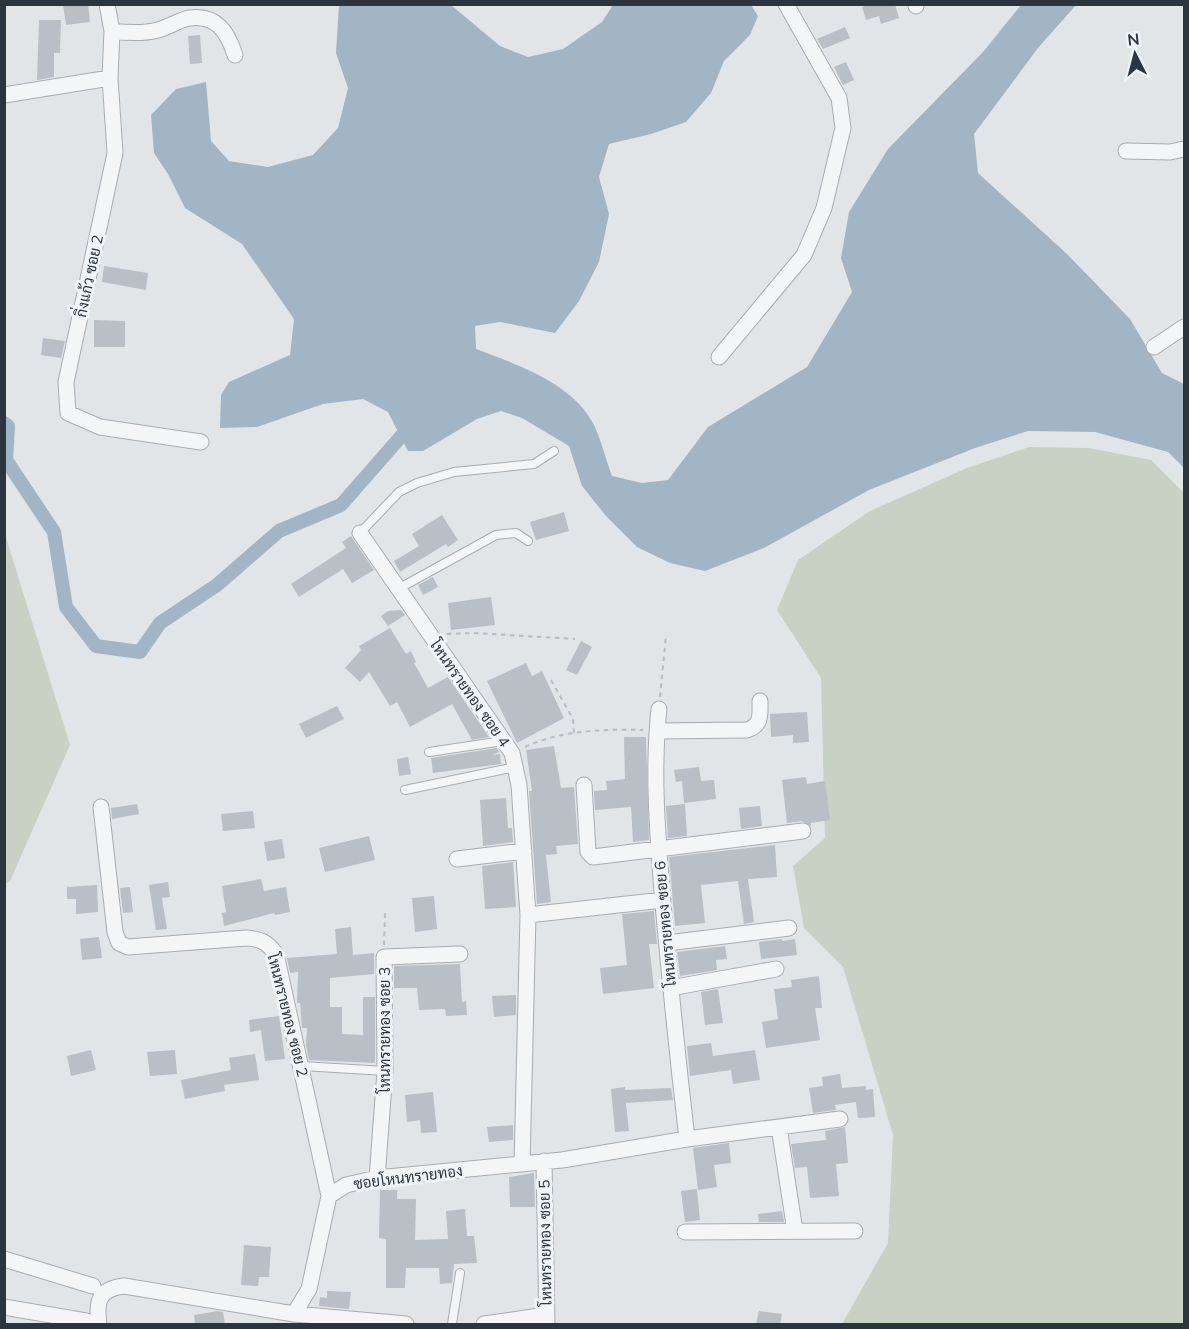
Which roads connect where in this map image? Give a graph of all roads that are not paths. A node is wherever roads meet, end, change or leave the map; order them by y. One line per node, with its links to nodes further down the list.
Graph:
1 (107, 4): 3 (street, กิ่งแก้ว ซอย 2)
2 (786, 4): 11 (street)
3 (112, 31): 4 (street); 5 (street, กิ่งแก้ว ซอย 2)
4 (235, 55)
5 (110, 78): 6 (street); 12 (street, กิ่งแก้ว ซอย 2)
6 (4, 95)
7 (1185, 148): 8 (street)
8 (1126, 151)
9 (1185, 327): 10 (street)
10 (1154, 347)
11 (719, 357)
12 (201, 442)
13 (554, 451): 14 (lane, โหนทรายทอง ซอย 4)
14 (360, 533): 16 (street, โหนทรายทอง ซอย 4)
15 (528, 541): 16 (lane)
16 (398, 589): 21 (street, โหนทรายทอง ซอย 4)
17 (760, 701): 19 (street)
18 (659, 709): 19 (street, โหนทรายทอง ซอย 6)
19 (657, 731): 26 (street, โหนทรายทอง ซอย 6)
20 (429, 752): 21 (lane)
21 (510, 754): 23 (lane); 27 (street, โหนทรายทอง ซอย 4)
22 (584, 785): 26 (street)
23 (405, 790)
24 (101, 807): 36 (street, โหนทรายทอง ซอย 2)
25 (803, 831): 26 (street)
26 (658, 850): 29 (street, โหนทรายทอง ซอย 6)
27 (524, 851): 28 (street); 30 (street, โหนทรายทอง ซอย 4)
28 (457, 859)
29 (663, 900): 30 (street); 32 (street, โหนทรายทอง ซอย 6)
30 (528, 915): 42 (street, โหนทรายทอง ซอย 4)
31 (789, 928): 32 (street)
32 (667, 943): 35 (street, โหนทรายทอง ซอย 6)
33 (460, 954): 37 (street, โหนทรายทอง ซอย 3)
34 (776, 969): 35 (street)
35 (670, 988): 40 (street, โหนทรายทอง ซอย 6)
36 (302, 1066): 37 (lane); 44 (street, โหนทรายทอง ซอย 2)
37 (385, 1071): 43 (street, โหนทรายทอง ซอย 3)
38 (840, 1119): 39 (street, ซอยโหนทรายทอง)
39 (779, 1127): 40 (street, ซอยโหนทรายทอง); 45 (street)
40 (687, 1139): 41 (street, ซอยโหนทรายทอง)
41 (544, 1161): 42 (street, ซอยโหนทรายทอง); 53 (street, โหนทรายทอง ซอย 5)
42 (522, 1164): 43 (street, ซอยโหนทรายทอง)
43 (377, 1178): 44 (street, ซอยโหนทรายทอง)
44 (329, 1196): 52 (street)
45 (795, 1231): 46 (street); 47 (street)
46 (855, 1231)
47 (685, 1232)
48 (4, 1259): 50 (street)
49 (460, 1273): 58 (lane)
50 (93, 1286)
51 (4, 1307): 54 (street)
52 (294, 1314): 54 (street); 55 (street)
53 (546, 1320): 59 (street)
54 (93, 1323)
55 (347, 1323): 56 (street)
56 (378, 1323): 57 (street)
57 (406, 1324)
58 (452, 1324)
59 (484, 1324)

